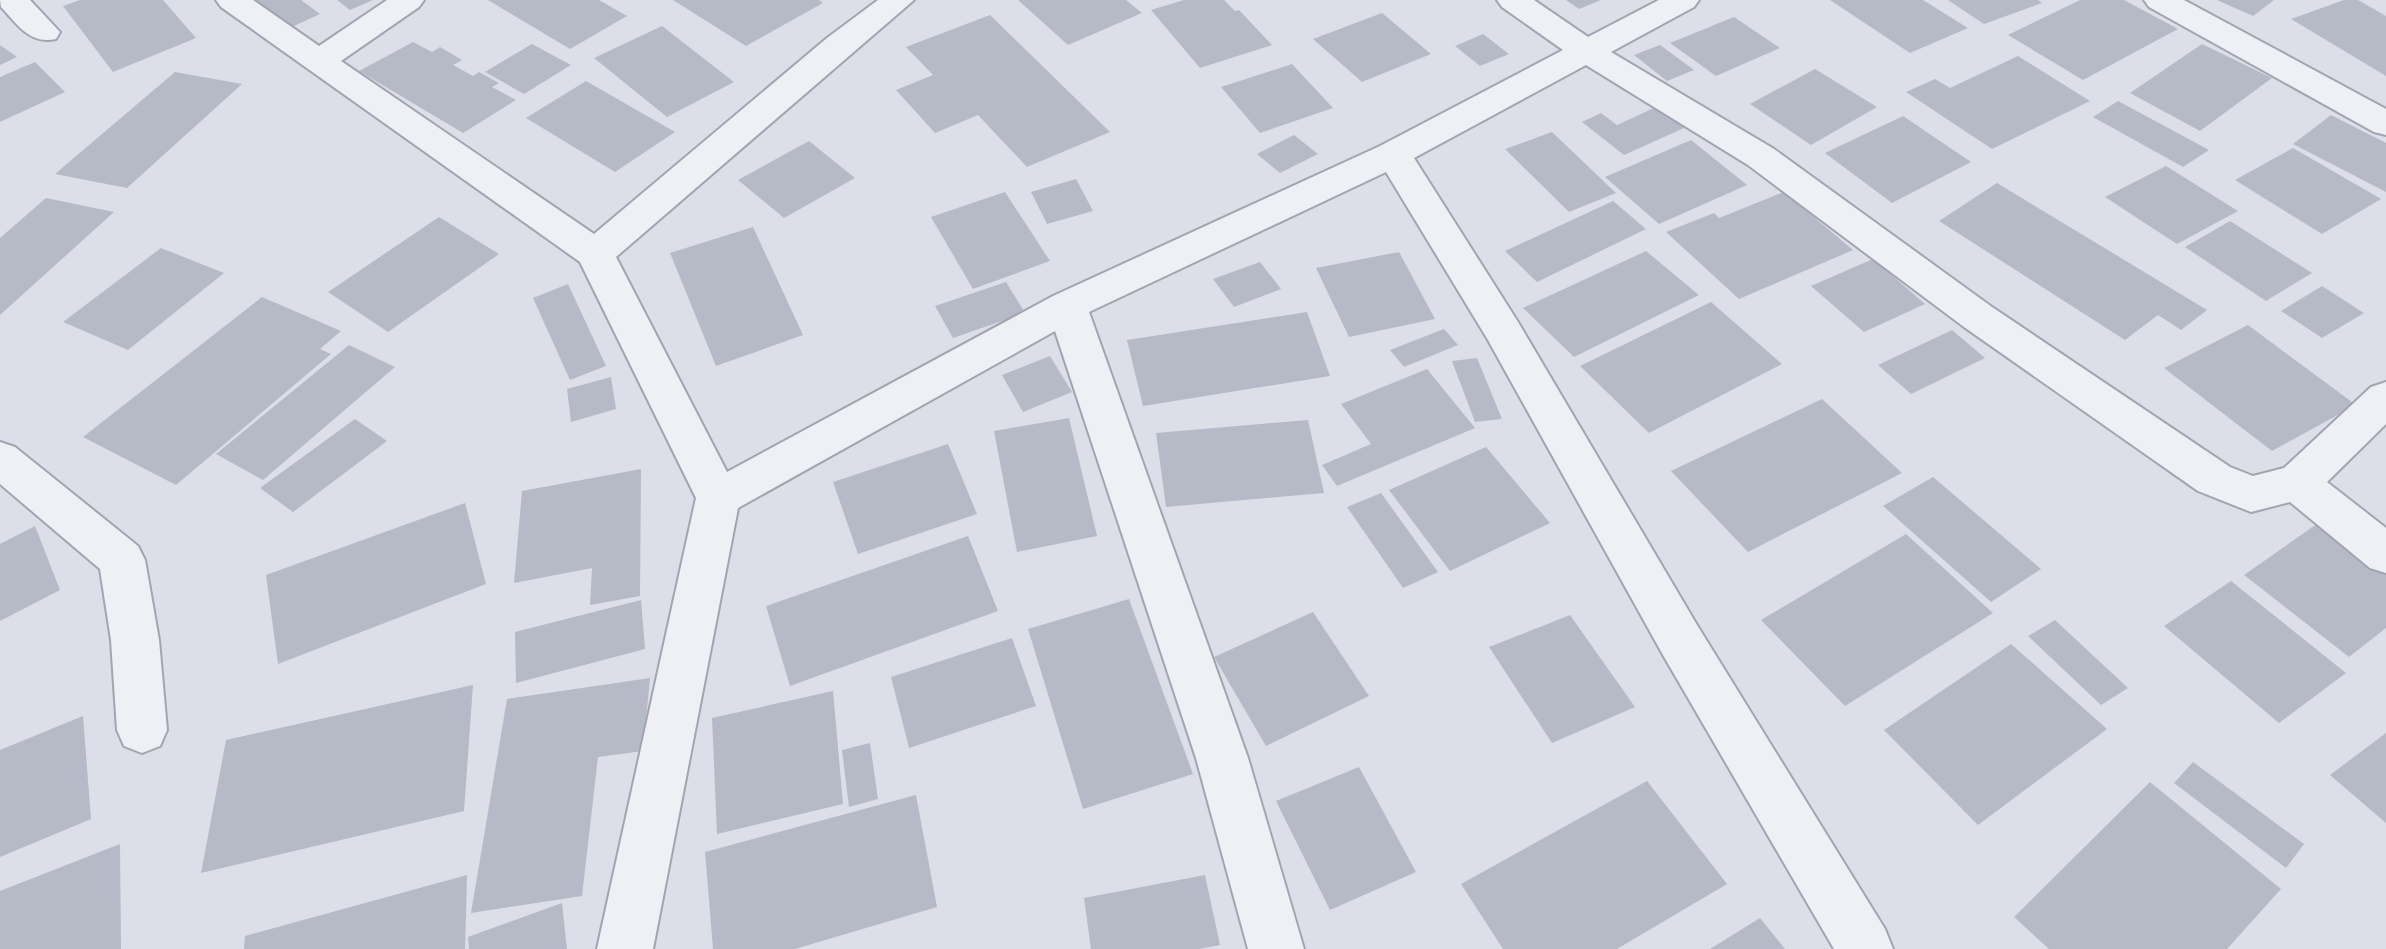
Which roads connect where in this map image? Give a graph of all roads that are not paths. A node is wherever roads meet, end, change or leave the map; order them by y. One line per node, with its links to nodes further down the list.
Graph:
1 (12, 0): 8 (street)
2 (232, 0): 10 (street)
3 (408, 0): 10 (street)
4 (898, 0): 13 (street)
5 (1513, 0): 9 (street)
6 (1683, 0): 9 (street)
7 (2160, 0): 11 (street)
8 (44, 32)
9 (1584, 50): 12 (street); 17 (street)
10 (319, 61): 13 (street)
11 (2386, 124)
12 (1393, 154): 14 (street); 23 (street)
13 (595, 254): 18 (street)
14 (1067, 306): 18 (street); 22 (street)
15 (2386, 398): 17 (street)
16 (0, 459): 20 (street)
17 (2297, 483): 19 (street)
18 (718, 498): 21 (street)
19 (2386, 554)
20 (142, 730)
21 (625, 949)
22 (1276, 949)
23 (1865, 949)

